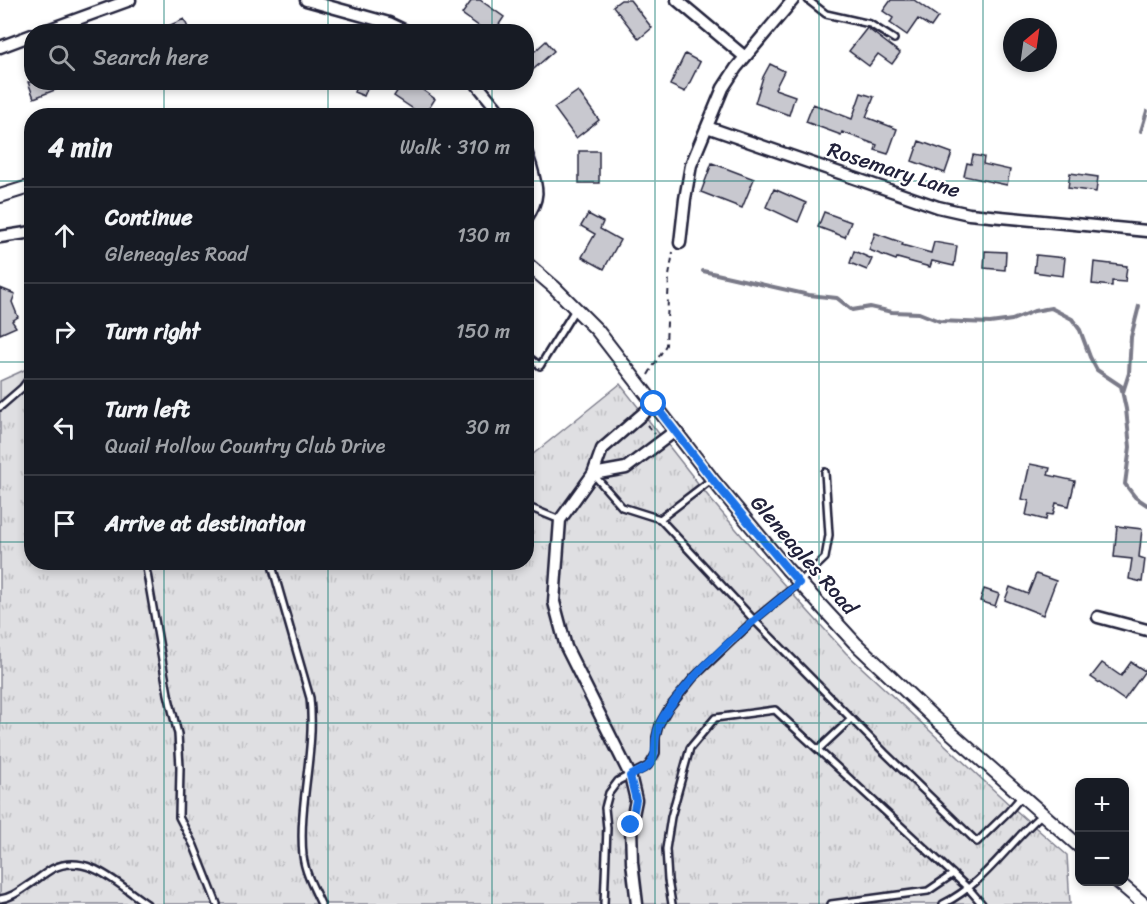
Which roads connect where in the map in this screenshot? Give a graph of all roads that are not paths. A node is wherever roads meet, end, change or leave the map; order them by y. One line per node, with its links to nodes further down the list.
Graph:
1 (130, 0): 6 (street)
2 (306, 0): 7 (street)
3 (677, 0): 11 (street)
4 (793, 0): 11 (street)
5 (808, 0): 9 (lane)
6 (64, 24)
7 (391, 24)
8 (24, 38): 10 (street)
9 (894, 39)
10 (0, 47)
11 (745, 57): 14 (street)
12 (482, 90): 13 (street)
13 (496, 108)
14 (707, 127): 19 (street, Rosemary Lane); 22 (street)
15 (534, 178): 18 (street)
16 (24, 188): 17 (street)
17 (0, 196)
18 (534, 206)
19 (1147, 231)
20 (24, 233): 21 (street)
21 (0, 237)
22 (680, 243)
23 (534, 270): 24 (street, Gleneagles Road)
24 (576, 308): 25 (lane); 27 (street, Gleneagles Road)
25 (534, 361)
26 (24, 385): 28 (lane)
27 (654, 404): 29 (street, Gleneagles Road); 31 (street)
28 (0, 407)
29 (675, 431): 31 (street); 32 (street, Gleneagles Road)
30 (825, 472): 38 (lane)
31 (593, 474): 34 (lane); 35 (street)
32 (712, 479): 34 (lane); 38 (street, Gleneagles Road)
33 (534, 509): 35 (lane)
34 (660, 519): 40 (lane)
35 (561, 520): 44 (street)
36 (146, 570): 53 (lane)
37 (273, 570): 54 (lane)
38 (799, 583): 40 (lane); 45 (street, Gleneagles Road)
39 (1098, 617): 41 (street)
40 (754, 620): 42 (lane); 44 (lane)
41 (1147, 630)
42 (851, 719): 43 (lane); 45 (lane)
43 (819, 749): 48 (lane); 57 (lane)
44 (630, 776): 55 (lane); 56 (street)
45 (1022, 796): 46 (street, Gleneagles Road)
46 (1042, 814): 47 (street, Gleneagles Road); 50 (lane)
47 (1075, 843)
48 (953, 874): 50 (lane); 58 (lane)
49 (1123, 886): 61 (street)
50 (969, 889): 59 (lane); 60 (lane)
51 (0, 898): 52 (lane)
52 (147, 904)
53 (217, 904)
54 (321, 904)
55 (604, 904)
56 (637, 904)
57 (672, 904)
58 (831, 904)
59 (944, 904)
60 (982, 904)
61 (1144, 904)

